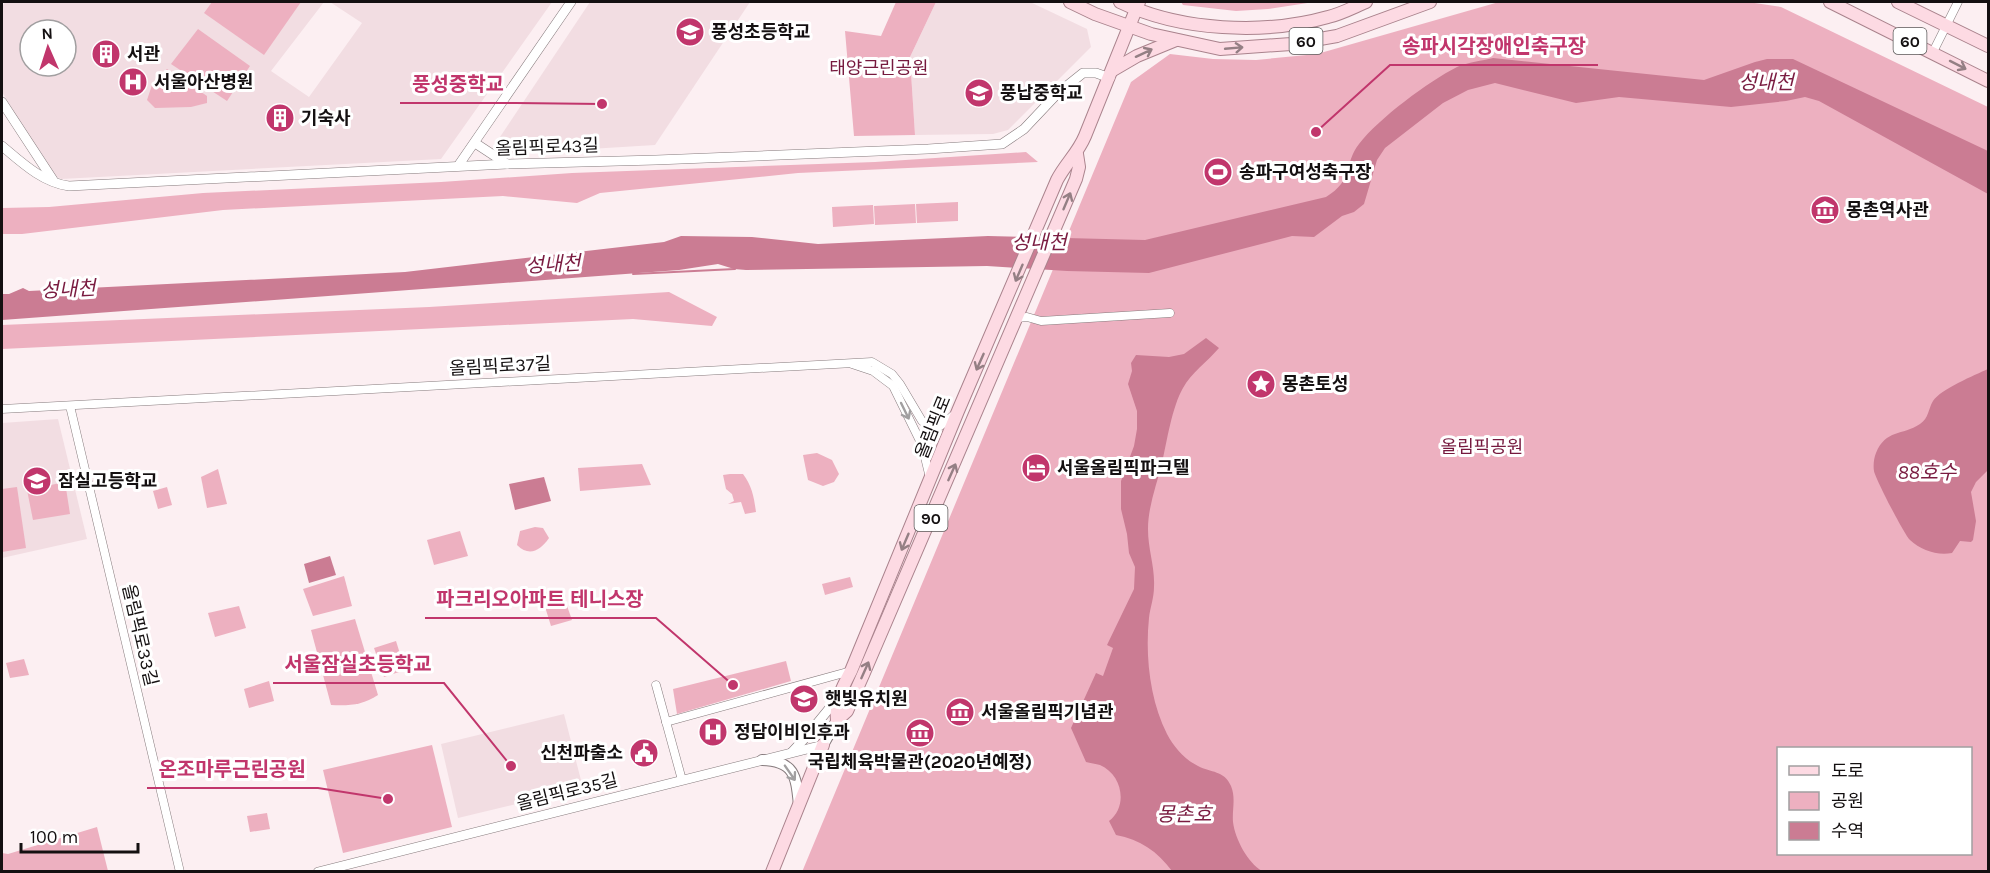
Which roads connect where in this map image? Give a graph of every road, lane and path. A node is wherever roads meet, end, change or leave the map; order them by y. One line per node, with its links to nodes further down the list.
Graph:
1 (572, 2): 20 (street)
2 (1070, 2): 13 (main road, 60)
3 (1120, 2): 10 (main road, 60)
4 (1366, 2): 10 (main road, 60)
5 (1430, 2): 14 (main road, 60, one-way to 5)
6 (1830, 2): 16 (main road, 60)
7 (1898, 2): 11 (main road, 60)
8 (1906, 2): 11 (main road)
9 (1958, 2): 12 (street)
10 (1137, 5): 13 (main road, 올림픽로 / 90)
11 (1919, 12): 12 (main road, 60)
12 (1946, 25): 15 (main road, 60); 16 (street)
13 (1129, 27): 14 (main road, 60); 17 (main road, 올림픽로 / 90)
14 (1177, 39): 17 (main road, one-way to 14)
15 (1989, 44)
16 (1933, 52): 18 (main road, 60, one-way to 18)
17 (1111, 74): 22 (main road, 올림픽로 / 90); 23 (street, 올림픽로43길)
18 (1989, 81)
19 (2, 102): 25 (street)
20 (475, 143): 23 (street); 24 (street)
21 (2, 146): 25 (street)
22 (1077, 154): 27 (main road, 올림픽로 / 90, one-way to 22); 31 (main road, 올림픽로 / 90, one-way to 31)
23 (507, 164): 24 (street, 올림픽로43길)
24 (458, 166): 25 (street, 올림픽로43길)
25 (56, 185)
26 (1170, 313): 27 (street)
27 (1018, 315): 36 (main road, 올림픽로 / 90, one-way to 27)
28 (847, 362): 29 (street, 올림픽로37길); 31 (street); 32 (street, 올림픽로37길, one-way to 32)
29 (70, 406): 30 (street, 올림픽로37길); 43 (street, 올림픽로33길)
30 (2, 409)
31 (958, 411): 32 (main road, 올림픽로 / 90)
32 (931, 480): 33 (main road, 올림픽로 / 90, one-way to 33)
33 (851, 671): 35 (main road, 올림픽로 / 90); 37 (street)
34 (656, 685): 37 (street)
35 (837, 699): 36 (main road, 올림픽로 / 90); 39 (street)
36 (837, 720): 38 (main road, 올림픽로 / 90)
37 (666, 722): 41 (street)
38 (823, 745): 39 (street, 올림픽로35길); 42 (main road, 올림픽로 / 90)
39 (791, 753): 40 (street, 올림픽로35길)
40 (762, 760): 41 (street, 올림픽로35길); 42 (main road, one-way to 42)
41 (682, 780): 44 (street, 올림픽로35길)
42 (799, 805): 45 (main road, 올림픽로 / 90)
43 (180, 872)
44 (318, 872)
45 (772, 872)

